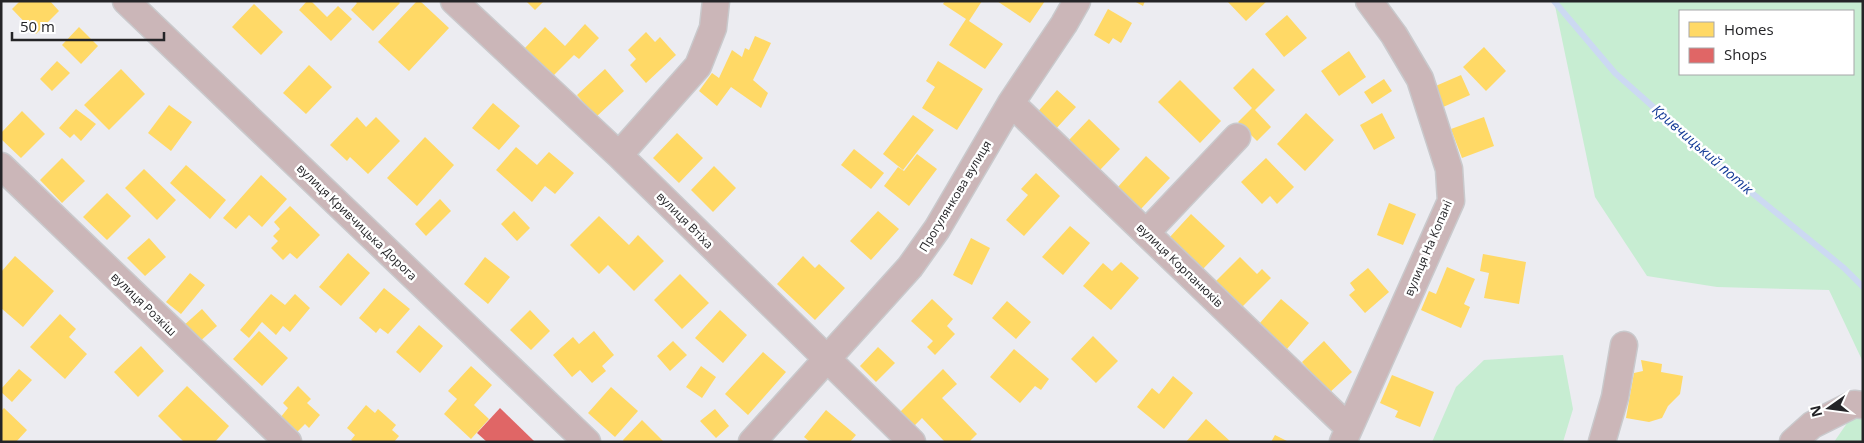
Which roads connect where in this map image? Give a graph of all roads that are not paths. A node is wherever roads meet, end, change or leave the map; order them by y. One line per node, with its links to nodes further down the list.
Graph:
1 (126, 1): 16 (street, вулиця Кривчицька Дорога)
2 (454, 1): 8 (street, вулиця Втіха)
3 (716, 1): 8 (street)
4 (1077, 1): 6 (street, Прогулянкова вулиця)
5 (1369, 1): 14 (street, вулиця На Копані)
6 (1010, 103): 10 (street, вулиця Корпанюків); 12 (street, Прогулянкова вулиця)
7 (1236, 136): 10 (street)
8 (619, 156): 12 (street, вулиця Втіха)
9 (1, 166): 15 (street, вулиця Розкіш)
10 (1146, 232): 14 (street, вулиця Корпанюків)
11 (1624, 345): 19 (street)
12 (826, 359): 17 (street, Прогулянкова вулиця); 18 (street, вулиця Втіха)
13 (1863, 405): 20 (street)
14 (1346, 435)
15 (288, 442)
16 (588, 442)
17 (752, 442)
18 (912, 442)
19 (1602, 442)
20 (1793, 442)

